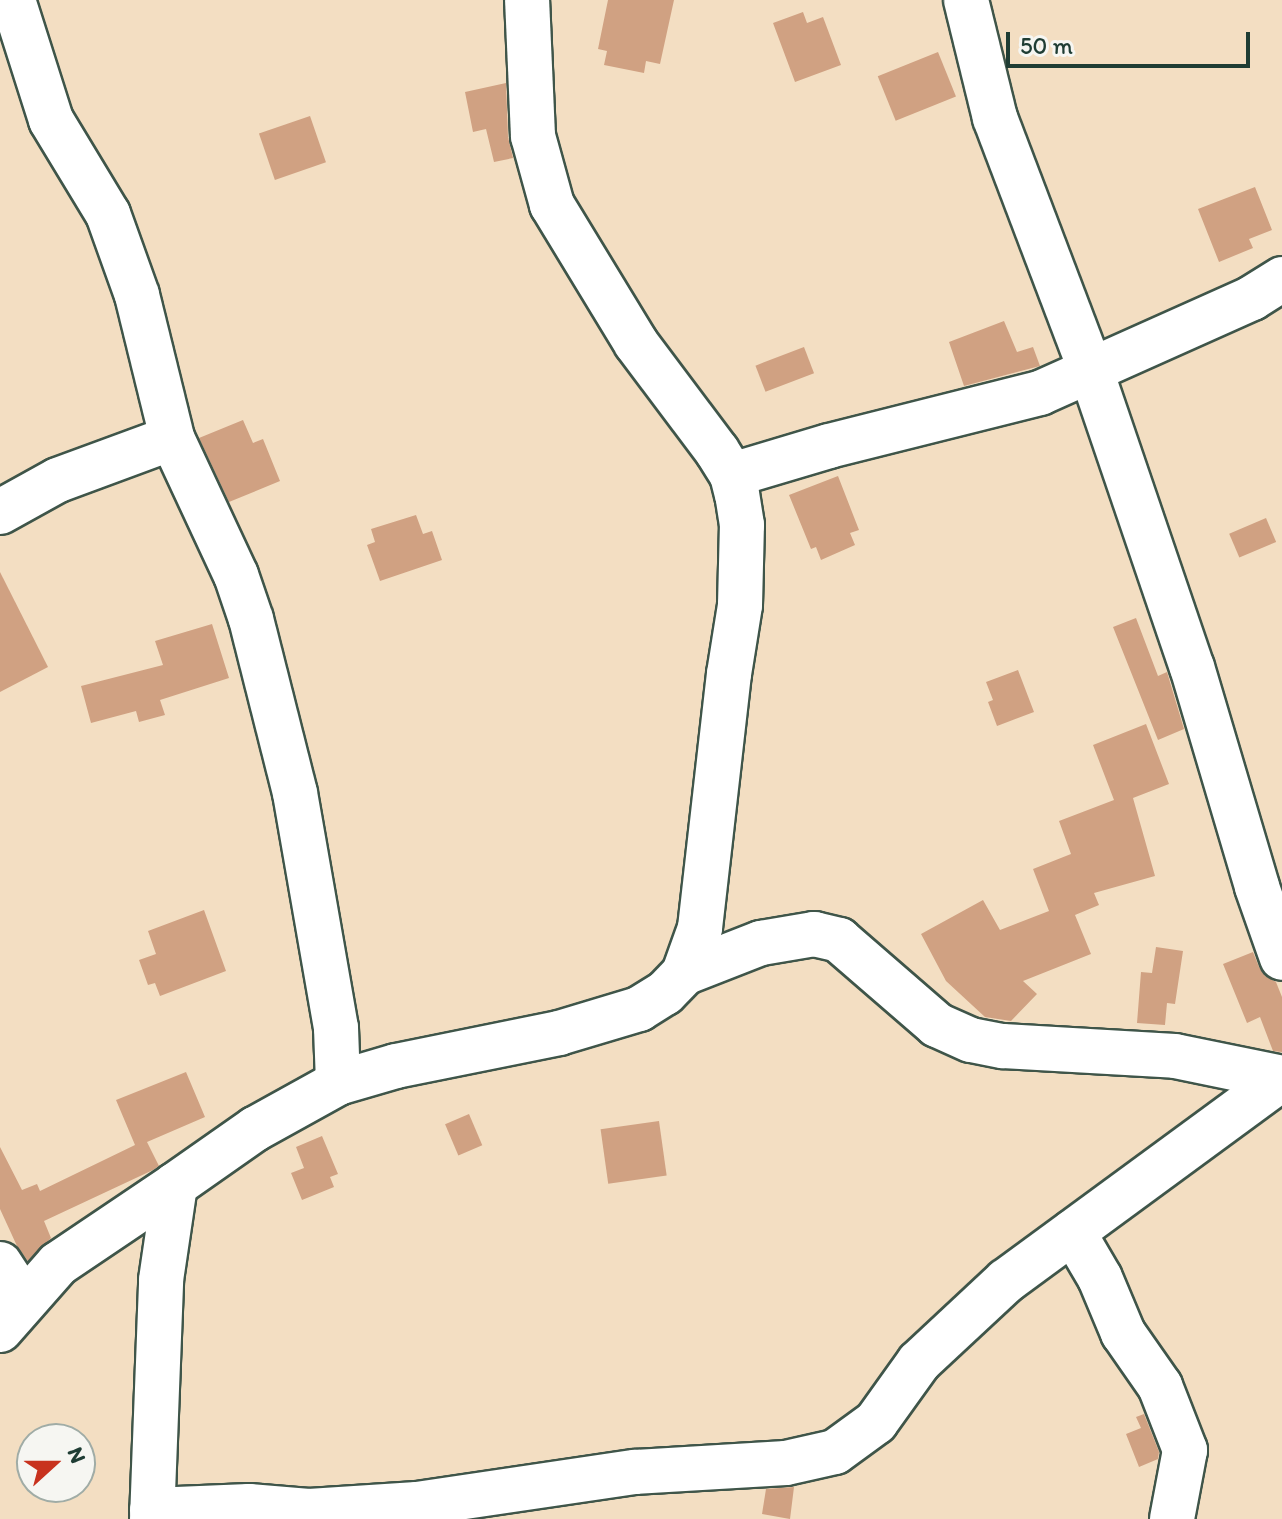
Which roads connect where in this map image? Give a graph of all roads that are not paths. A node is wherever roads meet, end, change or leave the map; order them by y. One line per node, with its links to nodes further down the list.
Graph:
1 (13, 0): 6 (street)
2 (527, 0): 7 (street)
3 (966, 0): 5 (street)
4 (1282, 279): 5 (street)
5 (1091, 371): 7 (street); 9 (street)
6 (172, 438): 8 (street); 12 (street)
7 (732, 475): 10 (street)
8 (0, 512)
9 (1282, 958)
10 (684, 973): 11 (street); 12 (street)
11 (1282, 1078): 14 (street)
12 (338, 1083): 13 (street)
13 (175, 1185): 15 (street); 16 (street)
14 (1073, 1232): 16 (street); 17 (street)
15 (8, 1298)
16 (152, 1514)
17 (1172, 1519)

